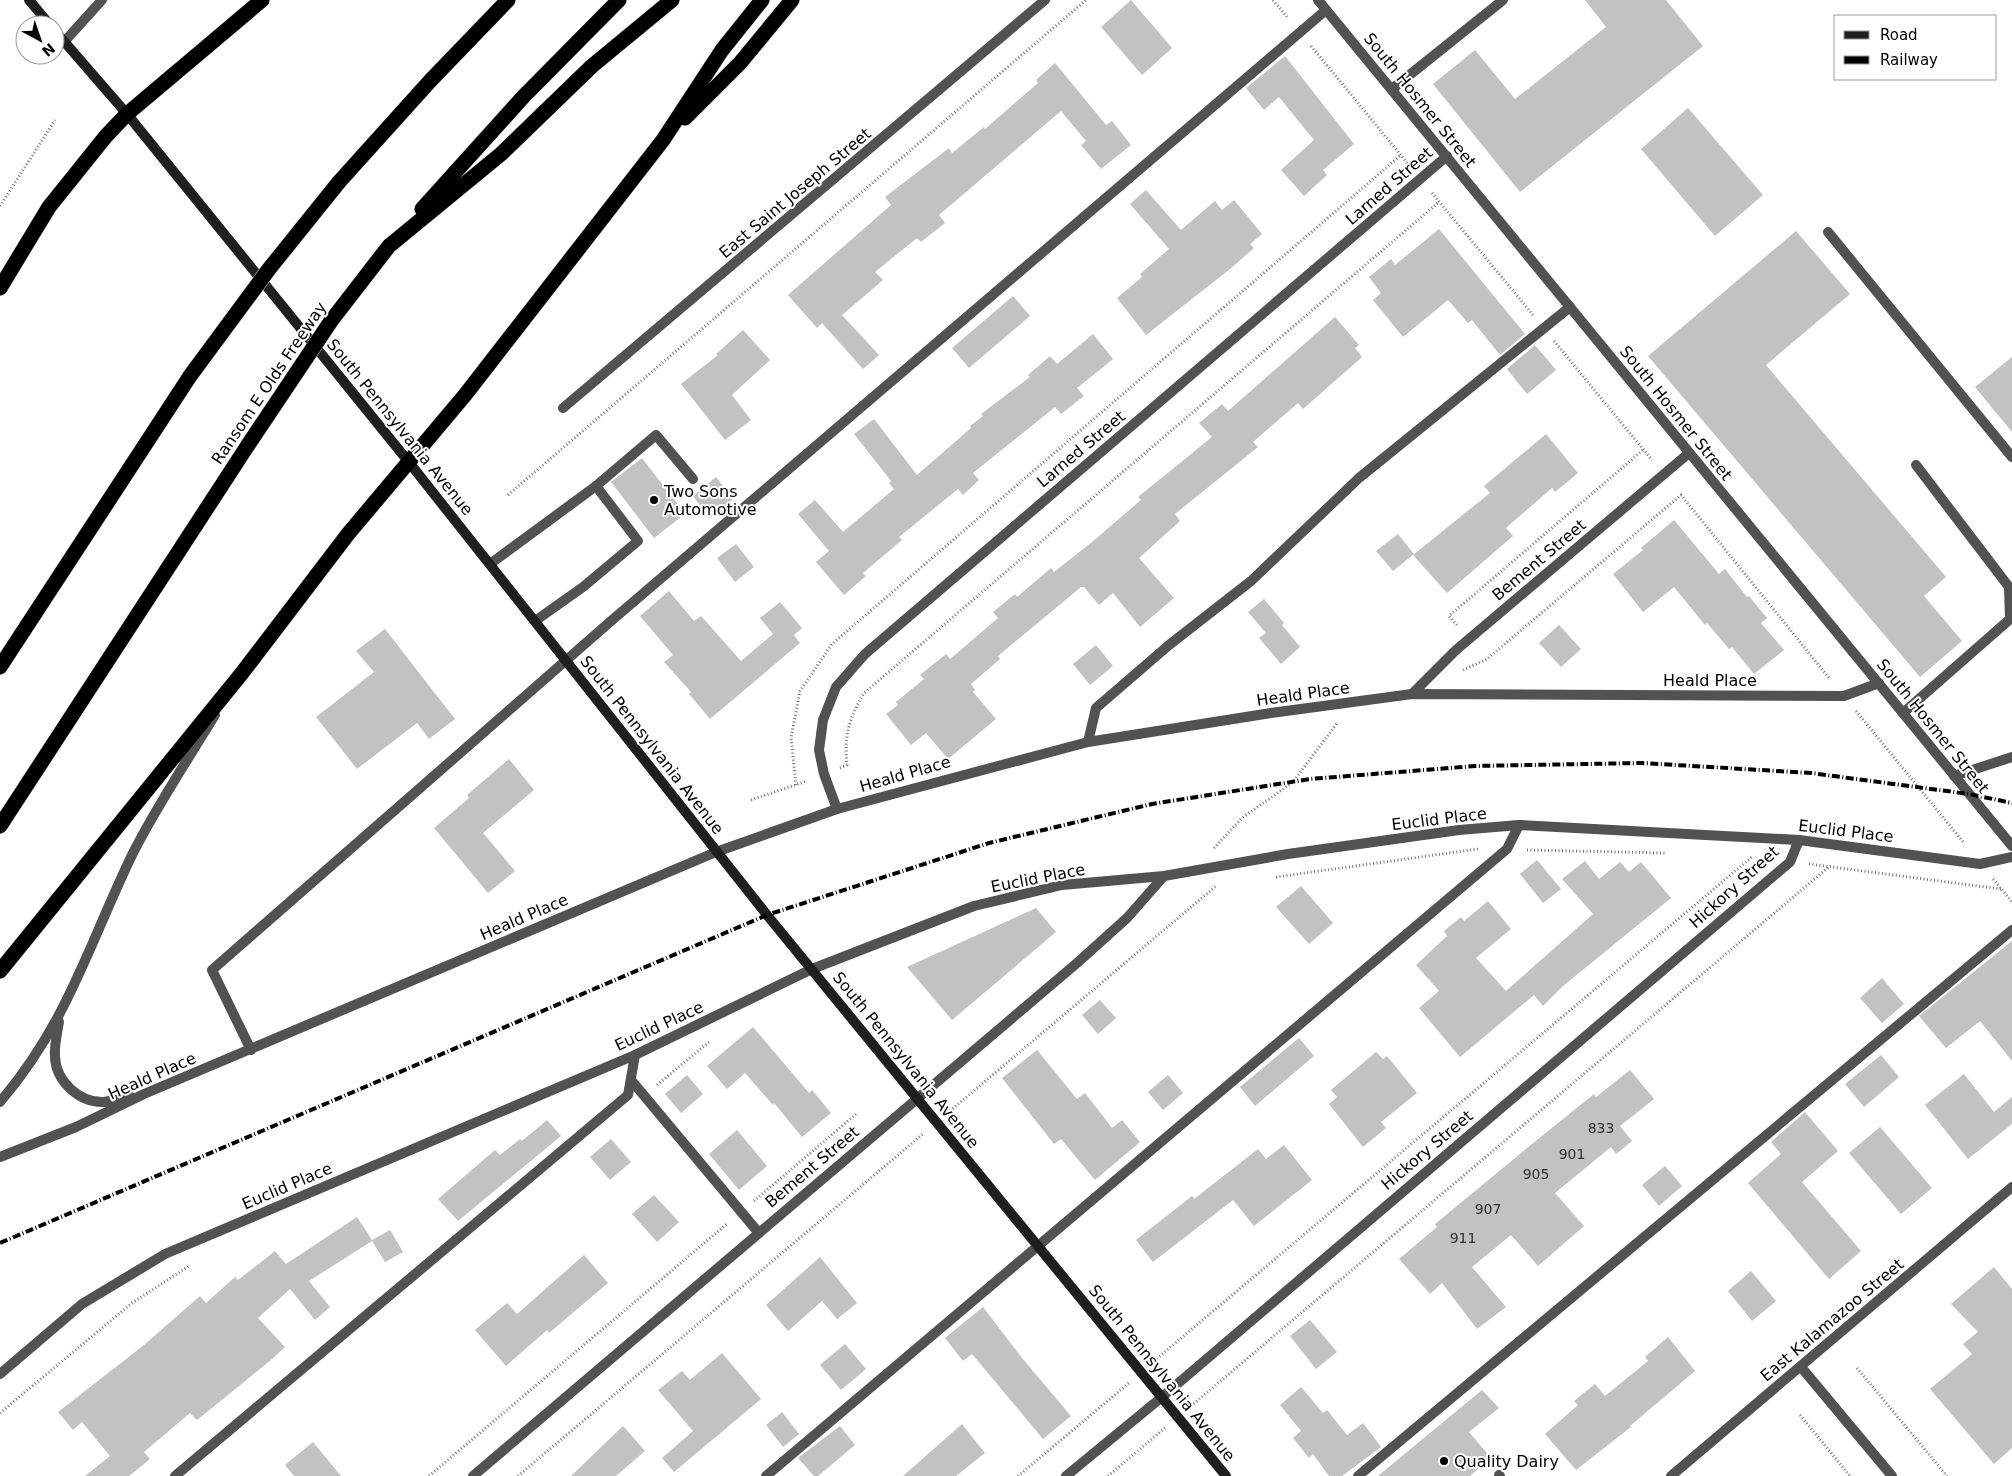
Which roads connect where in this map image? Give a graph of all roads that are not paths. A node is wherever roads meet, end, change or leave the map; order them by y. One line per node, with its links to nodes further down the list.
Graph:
1 (29, 0): 13 (main road)
2 (102, 0): 14 (street)
3 (262, 0): 17 (highway)
4 (508, 0): 36 (highway, bridge)
5 (619, 0): 21 (highway, Ransom E Olds Freeway)
6 (672, 0): 21 (highway)
7 (762, 0): 18 (highway)
8 (792, 0): 18 (highway)
9 (1046, 0): 26 (street, East Saint Joseph Street)
10 (1318, 0): 12 (street, South Hosmer Street)
11 (1503, 0): 16 (street)
12 (1326, 10): 16 (street, South Hosmer Street); 35 (street)
13 (42, 15)
14 (65, 41)
15 (65, 43): 17 (main road, South Pennsylvania Avenue)
16 (1392, 89): 19 (street, South Hosmer Street)
17 (127, 114): 22 (highway); 29 (main road, South Pennsylvania Avenue)
18 (663, 140): 29 (highway)
19 (1447, 156): 25 (street, South Hosmer Street); 44 (street, Larned Street)
20 (1828, 232): 28 (street)
21 (389, 246): 46 (highway, Ransom E Olds Freeway, bridge)
22 (17, 258): 23 (street); 24 (highway)
23 (0, 278)
24 (0, 288)
25 (1570, 307): 27 (street, South Hosmer Street); 41 (street)
26 (564, 408)
27 (1689, 453): 38 (street, South Hosmer Street); 39 (street, Bement Street)
28 (2012, 457)
29 (408, 461): 33 (main road, South Pennsylvania Avenue); 37 (highway)
30 (1916, 465): 40 (street)
31 (693, 479): 32 (street)
32 (596, 486): 33 (street); 34 (street)
33 (490, 564): 34 (main road, South Pennsylvania Avenue)
34 (535, 621): 35 (main road, South Pennsylvania Avenue)
35 (566, 660): 49 (main road, South Pennsylvania Avenue); 56 (street)
36 (0, 667)
37 (242, 673): 54 (highway); 55 (street)
38 (1879, 684): 39 (street, Heald Place); 40 (street, South Hosmer Street)
39 (1412, 694): 41 (street, Heald Place)
40 (1903, 713): 43 (street, South Hosmer Street)
41 (1088, 742): 44 (street, Heald Place)
42 (2012, 757): 43 (street)
43 (1954, 776): 48 (street, South Hosmer Street)
44 (837, 809): 49 (street, Heald Place)
45 (1519, 825): 47 (street, Euclid Place); 51 (street, Euclid Place); 65 (street)
46 (0, 826)
47 (1798, 840): 50 (street, Euclid Place); 68 (street, Hickory Street)
48 (2012, 846)
49 (716, 852): 53 (main road, South Pennsylvania Avenue); 56 (street, Heald Place)
50 (2012, 857)
51 (1164, 876): 53 (street, Euclid Place); 60 (street, Bement Street)
52 (2012, 930): 74 (street)
53 (812, 969): 57 (street, Euclid Place); 60 (main road, South Pennsylvania Avenue)
54 (0, 971)
55 (60, 1017): 59 (street); 61 (street)
56 (250, 1050): 59 (street, Heald Place)
57 (635, 1055): 58 (street); 67 (street, Euclid Place)
58 (631, 1080): 64 (street); 69 (street)
59 (144, 1094): 62 (street, Heald Place)
60 (917, 1098): 64 (street, Bement Street); 65 (main road, South Pennsylvania Avenue)
61 (0, 1102)
62 (0, 1157)
63 (2012, 1187): 66 (street, East Kalamazoo Street)
64 (758, 1232): 70 (street, Bement Street)
65 (1038, 1246): 68 (main road, South Pennsylvania Avenue); 71 (street)
66 (1801, 1367): 75 (street, East Kalamazoo Street); 76 (street)
67 (0, 1374)
68 (1162, 1398): 72 (street, Hickory Street); 73 (main road, South Pennsylvania Avenue)
69 (176, 1476)
70 (473, 1476)
71 (766, 1476)
72 (1066, 1476)
73 (1226, 1476)
74 (1358, 1476)
75 (1671, 1476)
76 (1892, 1476)

